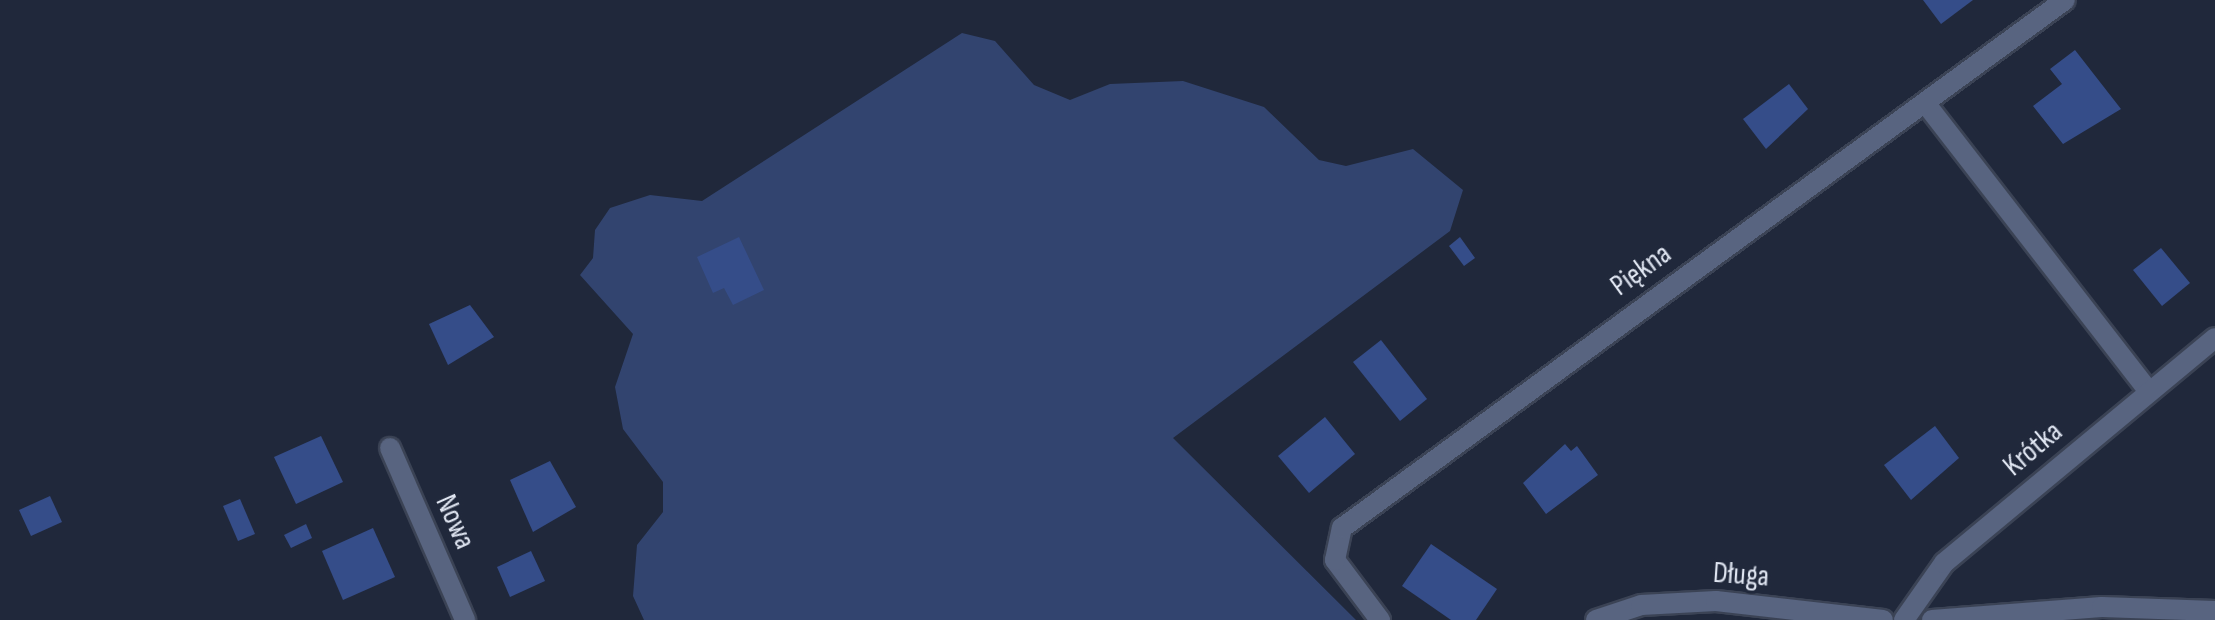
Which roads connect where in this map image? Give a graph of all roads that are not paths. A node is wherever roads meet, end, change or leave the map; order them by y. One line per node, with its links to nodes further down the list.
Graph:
1 (2065, 0): 2 (street, Piękna)
2 (1926, 104): 4 (street); 8 (street, Piękna)
3 (2215, 338): 4 (street, Krótka)
4 (2149, 392): 11 (street, Krótka)
5 (390, 448): 7 (street, Nowa)
6 (2215, 611): 12 (street)
7 (465, 620)
8 (1380, 620)
9 (1596, 620): 10 (street, Długa)
10 (1883, 620)
11 (1904, 620)
12 (1932, 620)

